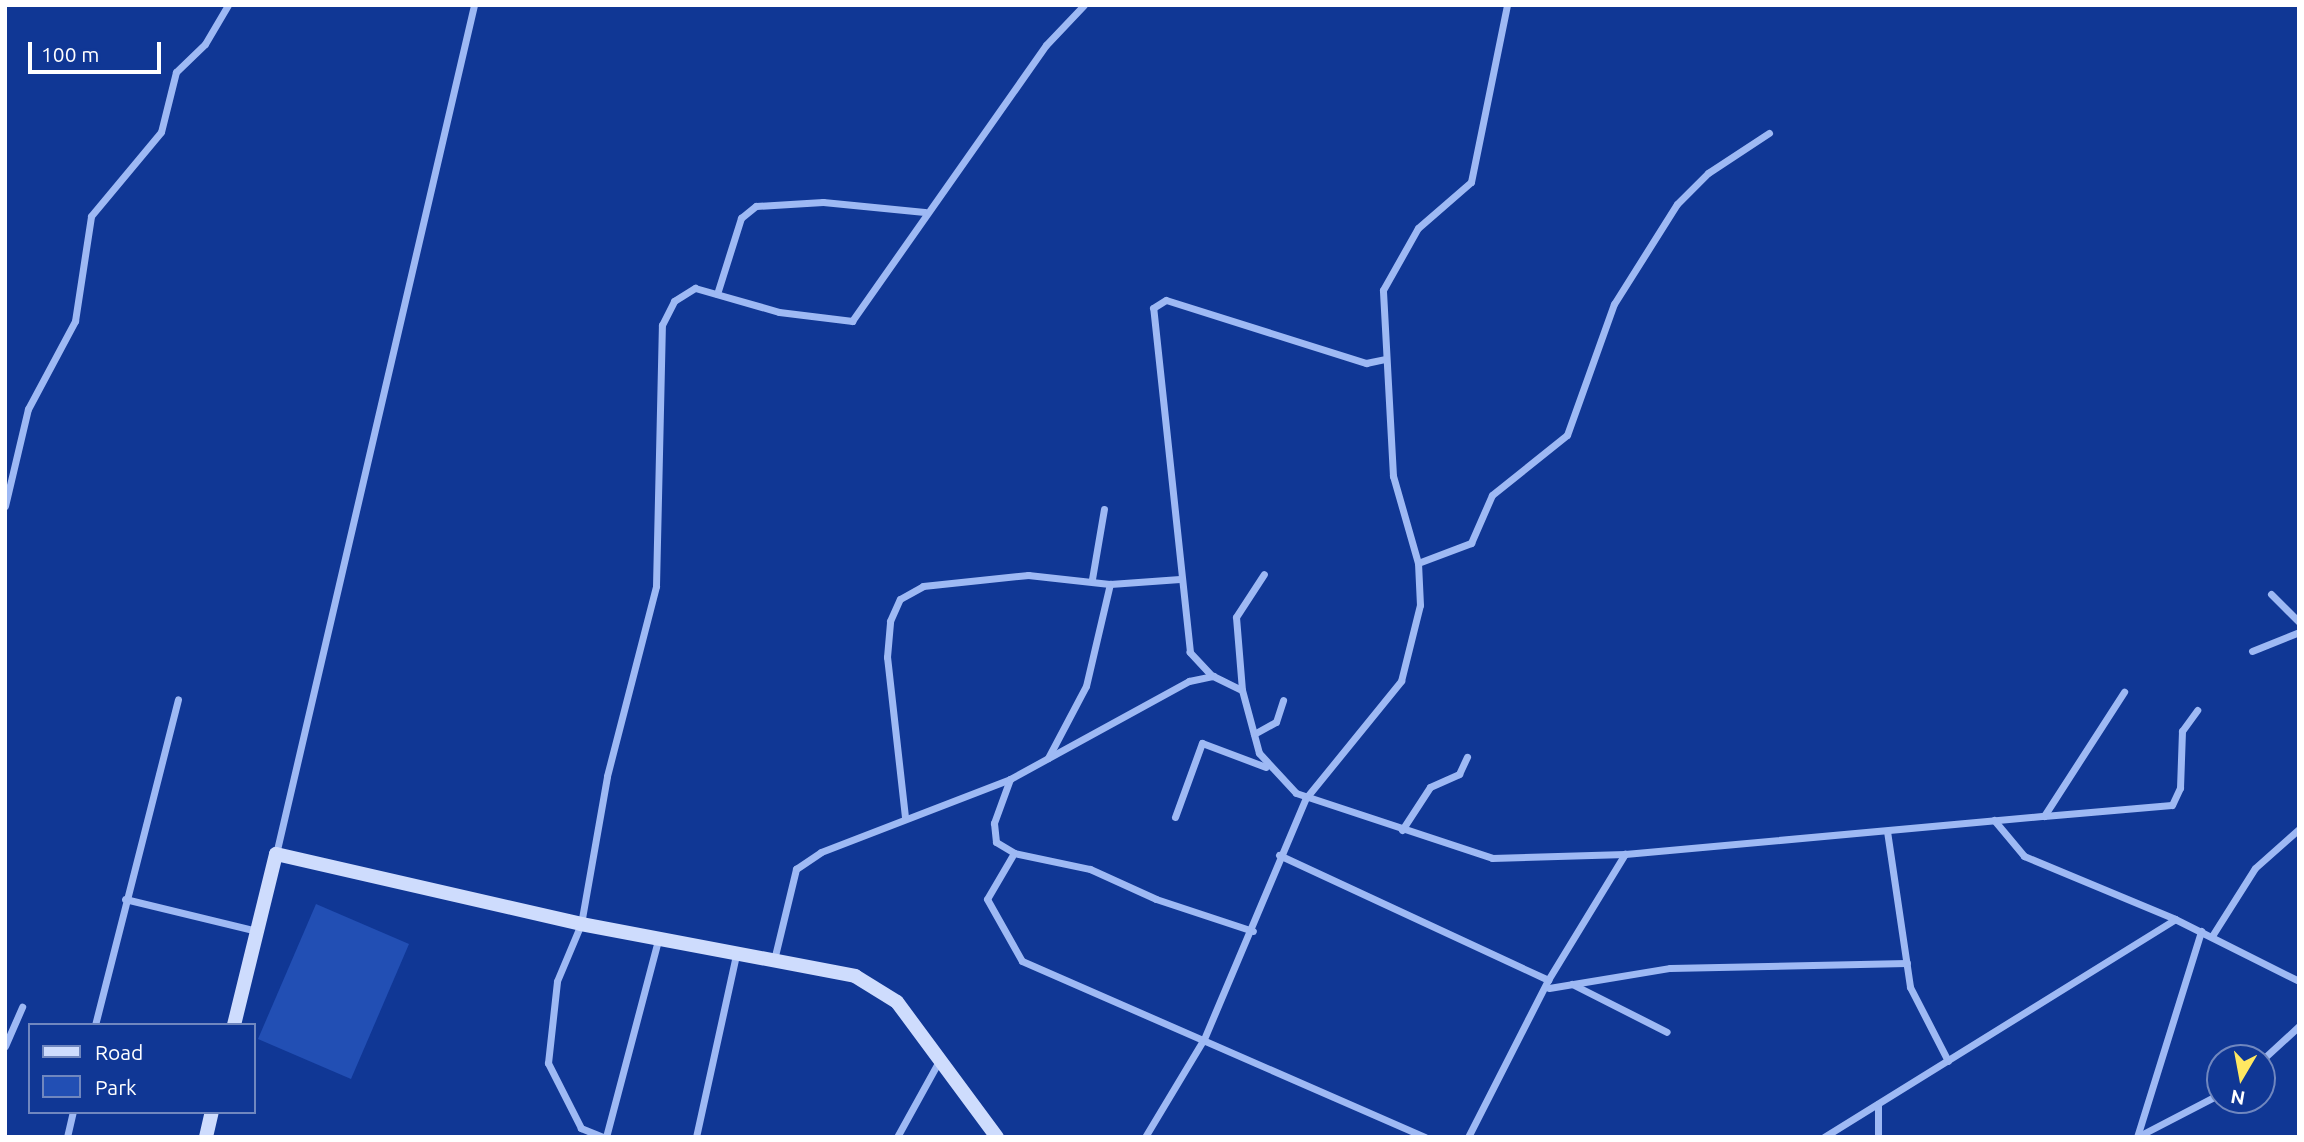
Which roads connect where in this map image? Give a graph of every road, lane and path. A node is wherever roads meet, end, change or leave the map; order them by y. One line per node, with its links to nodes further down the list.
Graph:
1 (228, 5): 9 (street)
2 (474, 5): 40 (street)
3 (1084, 5): 6 (street)
4 (1507, 5): 8 (street)
5 (1769, 133): 11 (street)
6 (925, 212): 7 (street); 7 (street)
7 (717, 294): 45 (street)
8 (1385, 359): 11 (street); 14 (street)
9 (5, 506)
10 (1104, 509): 13 (street)
11 (1418, 563): 31 (street)
12 (1264, 574): 21 (street)
13 (1092, 579): 15 (street); 33 (street)
14 (1180, 579): 15 (street); 20 (street)
15 (1110, 584): 28 (street)
16 (2271, 594): 17 (street)
17 (2299, 622)
18 (2299, 632): 19 (street)
19 (2252, 651)
20 (1213, 676): 21 (street); 28 (street)
21 (1242, 690): 26 (street)
22 (2124, 692): 32 (street)
23 (178, 699): 43 (street)
24 (1283, 700): 26 (street)
25 (2197, 710): 32 (street)
26 (1254, 734): 29 (street)
27 (1467, 757): 37 (street)
28 (1048, 758): 30 (street)
29 (1267, 768): 31 (street); 34 (street)
30 (1010, 779): 33 (street); 39 (street)
31 (1306, 798): 37 (street); 42 (street)
32 (2045, 816): 35 (street)
33 (905, 817): 52 (street)
34 (1175, 817)
35 (1994, 820): 38 (street); 44 (street)
36 (2299, 829): 49 (street)
37 (1402, 830): 41 (street)
38 (1887, 831): 41 (street); 53 (street)
39 (1014, 853): 47 (street); 62 (street)
40 (276, 854): 45 (street); 46 (street)
41 (1625, 854): 55 (street)
42 (1279, 855): 47 (street); 55 (street)
43 (125, 899): 46 (street); 58 (street)
44 (2175, 919): 48 (street); 66 (street)
45 (581, 924): 50 (street); 73 (street)
46 (257, 931): 59 (street)
47 (1253, 931): 62 (street)
48 (2201, 931): 49 (street); 82 (street)
49 (2212, 936): 54 (street)
50 (658, 940): 51 (street); 73 (street)
51 (736, 955): 52 (street); 74 (street)
52 (774, 960): 65 (street)
53 (1907, 963): 56 (street); 66 (street)
54 (2299, 981)
55 (1548, 984): 56 (street); 79 (street)
56 (1572, 984): 61 (street)
57 (22, 1007): 63 (street)
58 (94, 1023)
59 (234, 1023)
60 (2299, 1026): 64 (street)
61 (1667, 1032)
62 (1205, 1040): 77 (street); 78 (street)
63 (5, 1046)
64 (2276, 1047)
65 (940, 1060): 75 (street); 76 (street)
66 (1948, 1061): 68 (street)
67 (2206, 1101): 82 (street)
68 (1878, 1104): 80 (street); 81 (street)
69 (73, 1114): 71 (street)
70 (212, 1114): 72 (street)
71 (67, 1137)
72 (206, 1137)
73 (605, 1137)
74 (696, 1137)
75 (897, 1137)
76 (997, 1137)
77 (1145, 1137)
78 (1425, 1137)
79 (1468, 1137)
80 (1824, 1137)
81 (1878, 1137)
82 (2137, 1137)

